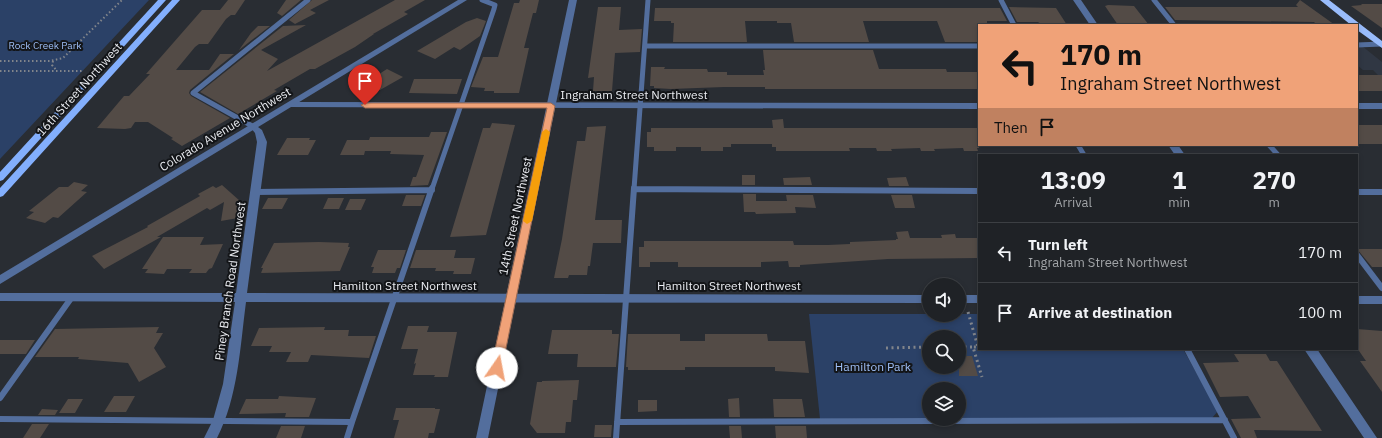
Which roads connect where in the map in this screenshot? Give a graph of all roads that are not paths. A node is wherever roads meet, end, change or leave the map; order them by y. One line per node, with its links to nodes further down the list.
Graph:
1 (162, 0): 31 (main road, 16th Street Northwest)
2 (176, 0): 38 (main road, 16th Street Northwest)
3 (308, 0): 28 (lane)
4 (463, 0): 21 (street, Colorado Avenue Northwest)
5 (482, 0): 22 (lane)
6 (573, 0): 23 (street, 14th Street Northwest)
7 (648, 0): 19 (lane)
8 (1001, 0): 12 (lane)
9 (1077, 0): 13 (street)
10 (1154, 0): 14 (lane)
11 (1324, 0): 15 (highway)
12 (1013, 24)
13 (1093, 24)
14 (1173, 24)
15 (1356, 24)
16 (1358, 26): 18 (highway)
17 (1358, 44): 18 (lane)
18 (1382, 44)
19 (645, 46): 20 (lane); 24 (lane)
20 (978, 46)
21 (290, 105): 22 (street, Ingraham Street Northwest); 28 (street, Colorado Avenue Northwest)
22 (460, 105): 23 (street, Ingraham Street Northwest); 33 (lane)
23 (551, 106): 24 (street, Ingraham Street Northwest); 46 (street, 14th Street Northwest)
24 (640, 106): 25 (street, Ingraham Street Northwest); 32 (lane)
25 (978, 106)
26 (1358, 106): 27 (street)
27 (1382, 106)
28 (254, 127): 35 (street, Piney Branch Road Northwest); 40 (street, Colorado Avenue Northwest)
29 (1271, 146): 30 (lane)
30 (1277, 154)
31 (0, 178)
32 (634, 189): 34 (lane); 47 (lane)
33 (432, 190): 35 (lane); 45 (lane)
34 (978, 191)
35 (255, 192): 44 (street, Piney Branch Road Northwest)
36 (1358, 192): 37 (lane)
37 (1382, 192)
38 (0, 194)
39 (1358, 256): 41 (lane)
40 (0, 280)
41 (1382, 288)
42 (0, 297): 43 (street, Hamilton Street Northwest)
43 (72, 297): 44 (street, Hamilton Street Northwest); 55 (lane)
44 (240, 297): 45 (street, Hamilton Street Northwest); 58 (street, Piney Branch Road Northwest)
45 (397, 298): 46 (street, Hamilton Street Northwest); 59 (lane)
46 (511, 298): 47 (street, Hamilton Street Northwest); 63 (street, 14th Street Northwest)
47 (626, 298): 48 (street, Hamilton Street Northwest); 60 (lane)
48 (922, 299)
49 (966, 299): 50 (street)
50 (978, 299)
51 (1358, 300): 52 (street)
52 (1382, 300)
53 (1188, 350): 57 (lane)
54 (1311, 350): 66 (street)
55 (0, 398)
56 (0, 419): 58 (lane)
57 (1224, 420): 60 (lane); 65 (lane)
58 (219, 421): 59 (lane); 61 (street, Piney Branch Road Northwest)
59 (352, 422): 62 (lane)
60 (617, 422): 64 (lane)
61 (210, 438)
62 (347, 438)
63 (482, 438)
64 (616, 438)
65 (1234, 438)
66 (1370, 438)

